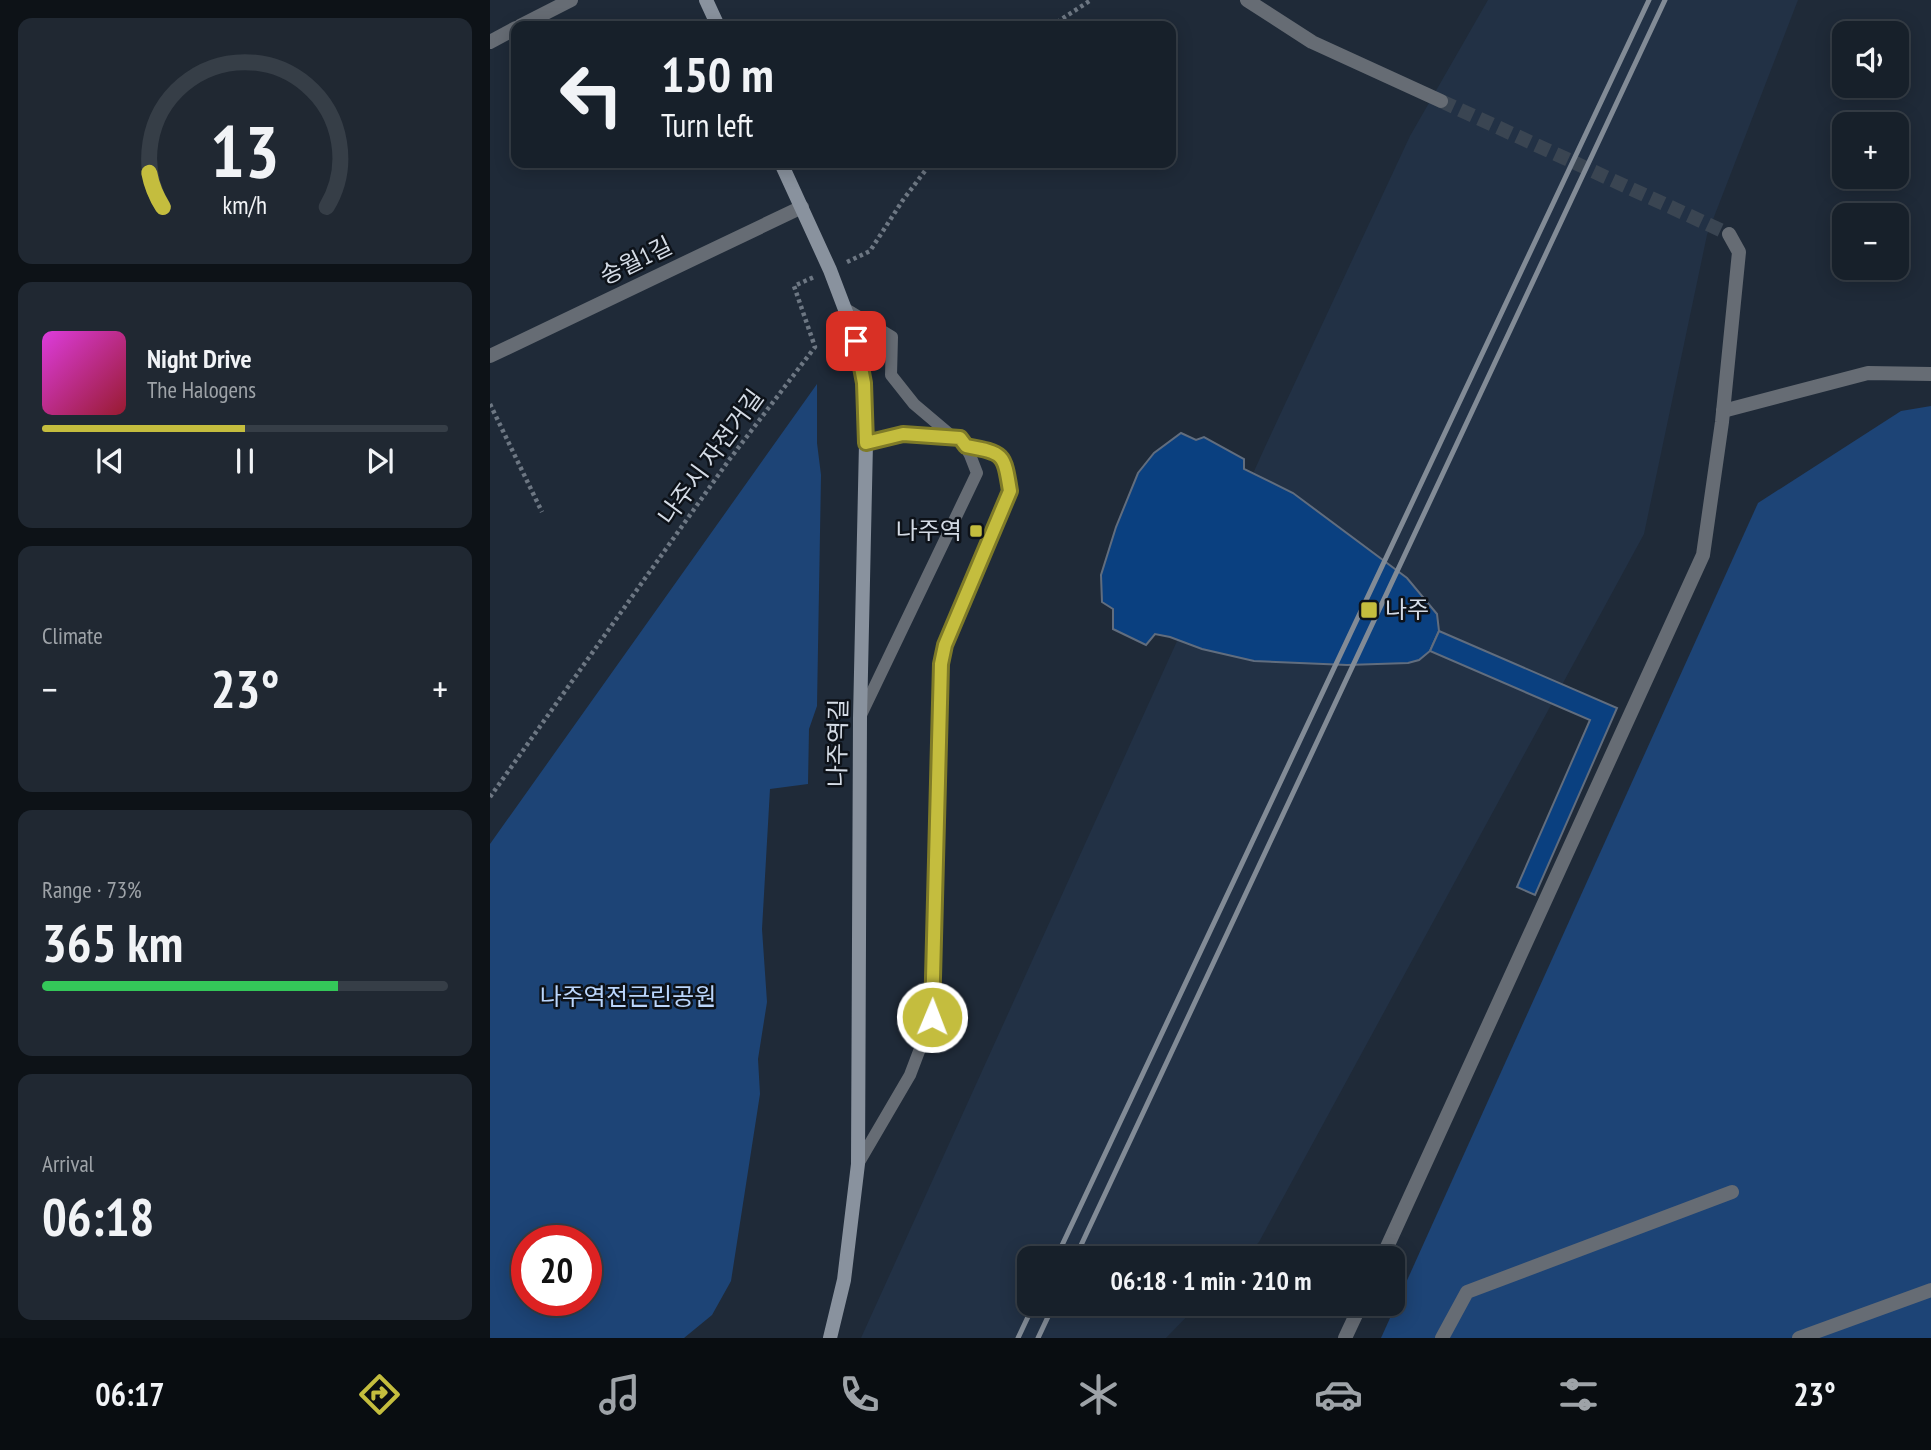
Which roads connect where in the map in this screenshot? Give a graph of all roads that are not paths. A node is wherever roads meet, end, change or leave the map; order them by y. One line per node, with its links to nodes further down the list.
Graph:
1 (571, 0): 4 (street)
2 (706, 0): 5 (street)
3 (1247, 0): 8 (street)
4 (530, 21)
5 (716, 21)
6 (511, 30): 7 (street)
7 (490, 41)
8 (1441, 101)
9 (783, 168): 10 (street, 나주역길)
10 (802, 207): 12 (street, 나주역길); 13 (street, 송월1길)
11 (1729, 234): 15 (street)
12 (844, 307): 16 (lane); 17 (street, 나주역길)
13 (490, 356)
14 (1931, 374): 15 (street)
15 (1723, 411): 22 (street)
16 (954, 437): 17 (lane); 18 (lane)
17 (866, 443): 19 (street, 나주역길)
18 (966, 446): 19 (lane); 20 (lane)
19 (860, 718): 20 (street, 나주역길)
20 (858, 1164): 25 (street, 나주역길)
21 (1732, 1192): 27 (street)
22 (1387, 1246)
23 (1931, 1290): 28 (street)
24 (1355, 1316): 26 (street)
25 (830, 1338)
26 (1345, 1338)
27 (1443, 1338)
28 (1798, 1338)

